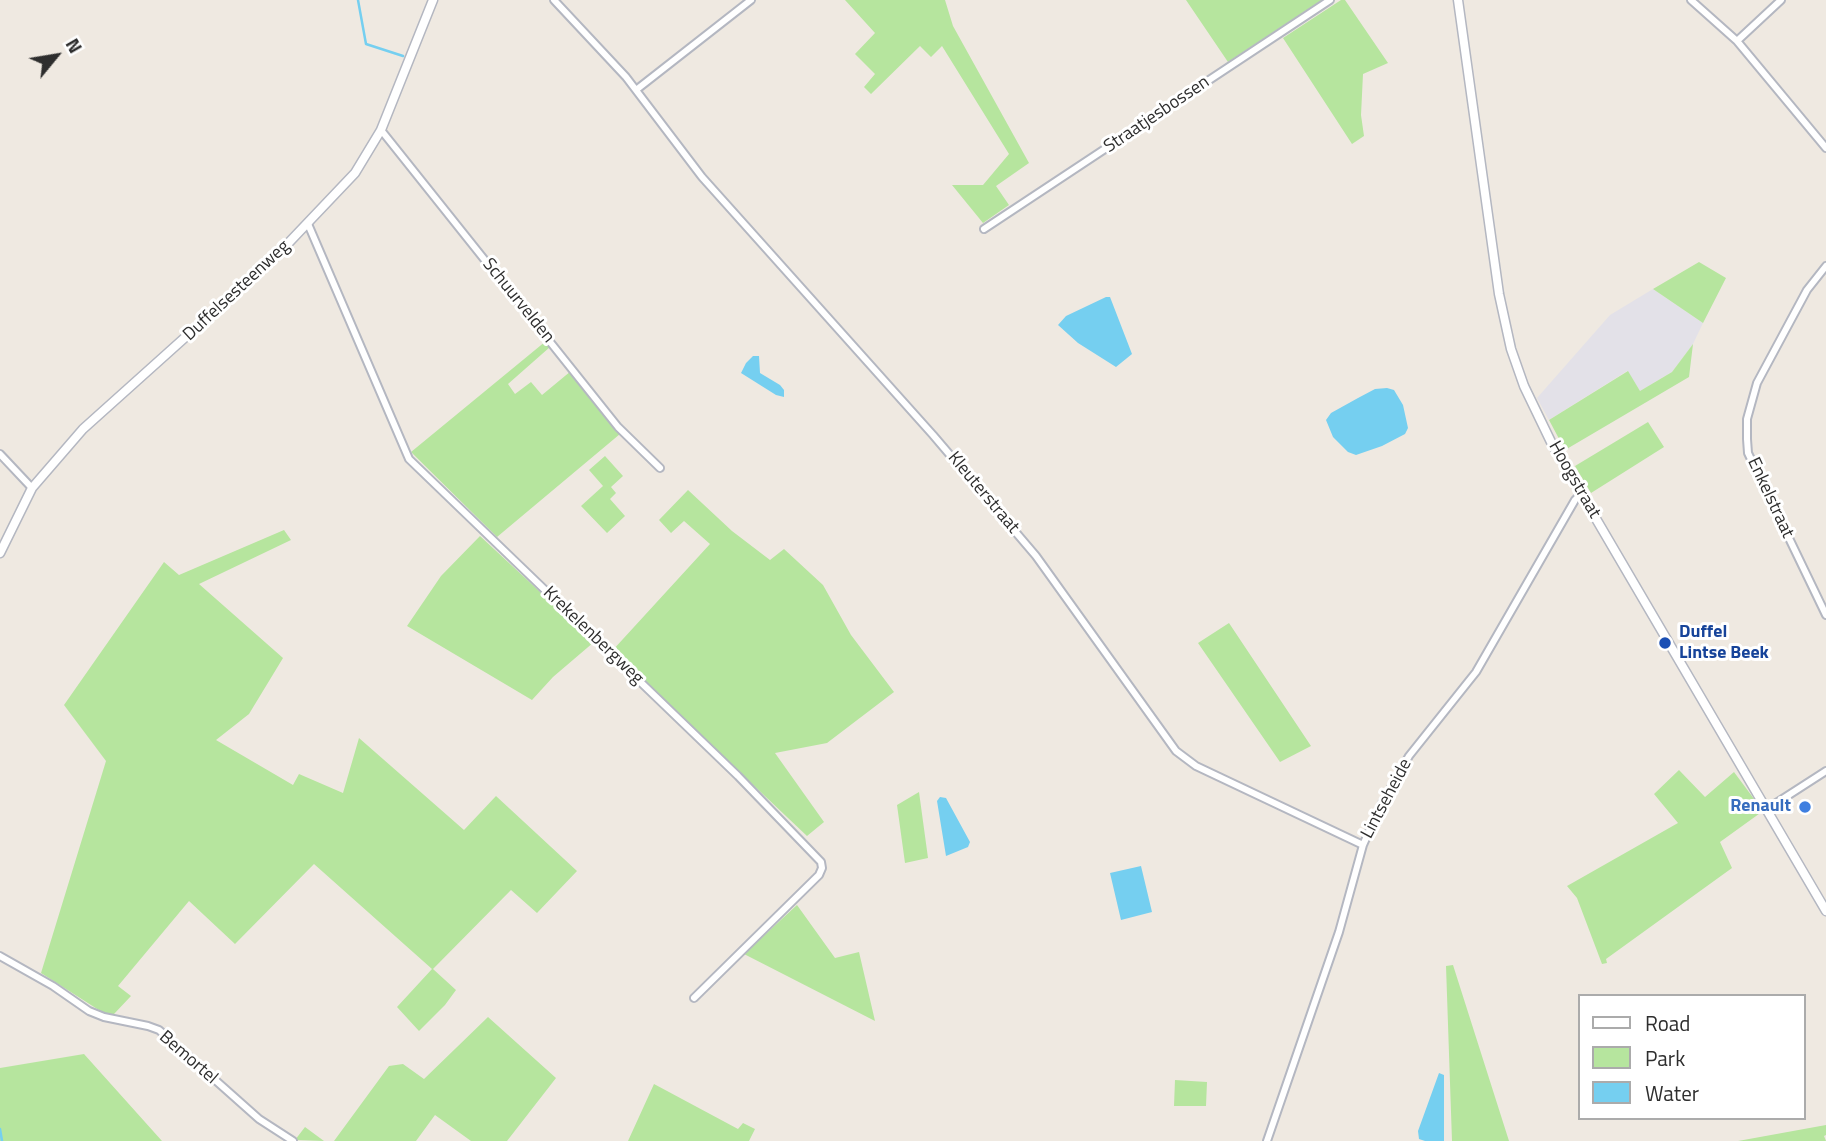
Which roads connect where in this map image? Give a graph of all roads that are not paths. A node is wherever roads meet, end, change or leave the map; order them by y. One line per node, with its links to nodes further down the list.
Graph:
1 (433, 0): 10 (street, Duffelsesteenweg)
2 (554, 0): 9 (street, Kleuterstraat)
3 (751, 0): 9 (street)
4 (1330, 0): 13 (street, Straatjesbossen)
5 (1458, 0): 18 (street, Hoogstraat)
6 (1691, 0): 8 (street)
7 (1781, 0): 8 (street)
8 (1737, 41): 11 (street)
9 (636, 90): 23 (street, Kleuterstraat)
10 (381, 130): 12 (street, Duffelsesteenweg); 16 (street, Schuurvelden)
11 (1826, 148)
12 (309, 224): 17 (street, Duffelsesteenweg); 26 (street, Krekelenbergweg)
13 (984, 229)
14 (1826, 266): 20 (street, Enkelstraat)
15 (0, 454): 17 (street)
16 (660, 468)
17 (32, 488): 19 (street, Duffelsesteenweg)
18 (1582, 493): 22 (street, Hoogstraat); 23 (street, Lintseheide)
19 (0, 553)
20 (1826, 615)
21 (1826, 771): 22 (street)
22 (1767, 809): 24 (street, Hoogstraat)
23 (1363, 845): 28 (street, Lintseheide)
24 (1826, 911)
25 (0, 956): 27 (street, Bemortel)
26 (694, 998)
27 (293, 1141)
28 (1266, 1141)

